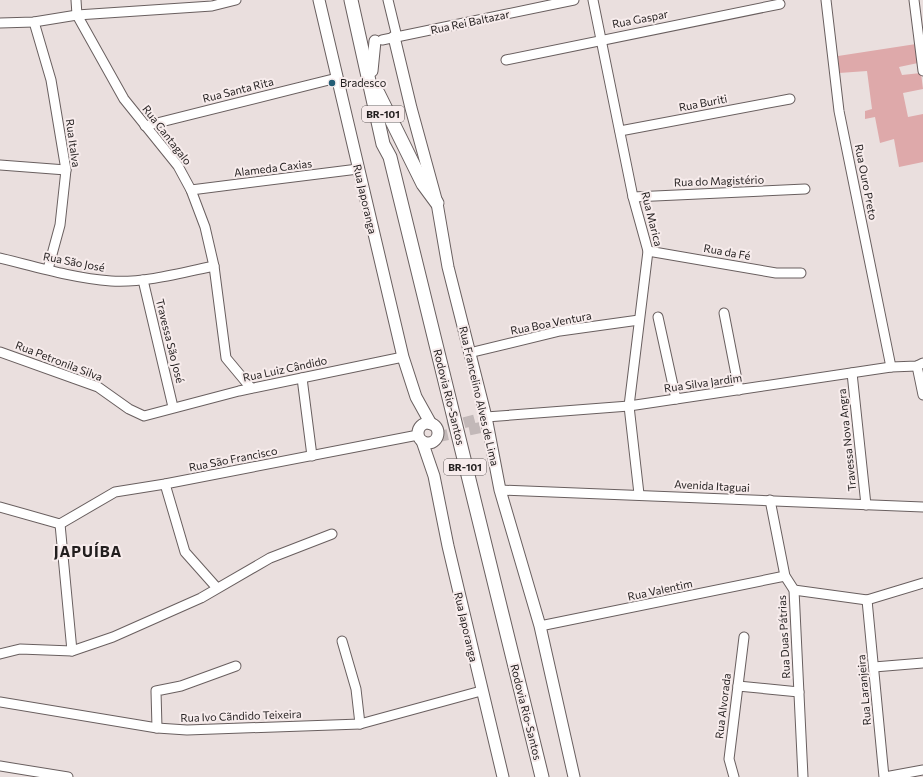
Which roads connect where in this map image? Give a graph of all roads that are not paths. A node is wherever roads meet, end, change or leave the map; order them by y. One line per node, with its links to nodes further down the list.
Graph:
1 (76, 0): 13 (street)
2 (236, 0): 11 (street)
3 (319, 0): 22 (main road, Rua Japoranga)
4 (350, 0): 27 (highway, Rodovia Rio-Santos / BR-101)
5 (357, 0): 19 (highway, Rodovia Rio-Santos / BR-101)
6 (388, 0): 16 (street)
7 (574, 0): 16 (street, Rua Rei Baltazar)
8 (593, 0): 17 (street, Rua Marica)
9 (826, 0): 48 (street, Rua Ouro Preto)
10 (914, 0): 18 (street)
11 (178, 4): 13 (street)
12 (780, 4): 17 (street, Rua Gaspar)
13 (77, 15): 14 (street); 25 (street, Rua Cantagalo)
14 (34, 22): 15 (street); 30 (street, Rua Italva)
15 (0, 23)
16 (395, 37): 19 (street, Rua Rei Baltazar); 34 (main road, Rua Francelino Alves de Lima)
17 (601, 39): 20 (street, Rua Gaspar); 26 (street, Rua Marica)
18 (921, 39): 21 (street)
19 (374, 41): 23 (highway, Rodovia Rio-Santos / BR-101)
20 (506, 60)
21 (923, 71)
22 (337, 78): 25 (street, Rua Santa Rita); 29 (main road, Rua Japoranga)
23 (378, 93): 27 (highway, Rodovia Rio-Santos / BR-101); 34 (highway)
24 (790, 99): 26 (street, Rua Buriti)
25 (145, 126): 32 (street, Rua Cantagalo)
26 (620, 131): 33 (street, Rua Marica)
27 (390, 157): 94 (highway, Rodovia Rio-Santos / BR-101)
28 (0, 164): 30 (street)
29 (358, 169): 32 (street, Alameda Caxias); 46 (main road, Rua Japoranga)
30 (66, 170): 38 (street, Rua Italva)
31 (805, 189): 33 (street, Rua do Magistério)
32 (191, 190): 37 (street, Rua Cantagalo)
33 (633, 197): 35 (street, Rua Marica)
34 (437, 203): 45 (main road, Rua Francelino Alves de Lima)
35 (648, 251): 39 (street, Rua da Fé); 43 (street, Rua Marica)
36 (0, 258): 38 (street, Rua São José)
37 (214, 266): 40 (street, Rua São José); 51 (street, Rua Cantagalo)
38 (48, 269): 40 (street, Rua São José)
39 (801, 273)
40 (143, 280): 57 (street, Travessa São José)
41 (724, 313): 52 (street)
42 (658, 317): 55 (street)
43 (639, 320): 45 (street, Rua Boa Ventura); 56 (street, Rua Marica)
44 (0, 352): 57 (street, Rua Petronila Silva)
45 (469, 353): 58 (main road, Rua Francelino Alves de Lima)
46 (403, 357): 50 (street, Rua Luiz Cândido); 54 (main road, Rua Japoranga)
47 (920, 364): 48 (street, Rua Silva Jardim); 53 (street)
48 (891, 367): 49 (street, Rua Silva Jardim)
49 (852, 373): 52 (street, Rua Silva Jardim); 66 (street, Travessa Nova Angra)
50 (302, 378): 51 (street, Rua Luiz Cândido); 61 (street)
51 (251, 388): 57 (street, Rua Luiz Cândido)
52 (739, 390): 55 (street, Rua Silva Jardim)
53 (923, 395)
54 (416, 397): 59 (main road, Rua Japoranga); 60 (main road, Rua Japoranga)
55 (676, 399): 56 (street, Rua Silva Jardim)
56 (629, 406): 58 (street, Rua Silva Jardim); 64 (street, Rua Marica)
57 (174, 407)
58 (486, 417): 63 (main road, Rua Francelino Alves de Lima)
59 (431, 424): 60 (main road); 60 (main road, Rua Japoranga)
60 (423, 437): 61 (street, Rua São Francisco); 85 (main road, Rua Japoranga)
61 (312, 456): 62 (street, Rua São Francisco)
62 (165, 484): 69 (street, Rua São Francisco); 73 (street)
63 (500, 490): 64 (street, Avenida Itaguai); 76 (main road, Rua Francelino Alves de Lima)
64 (639, 494): 65 (street, Avenida Itaguai)
65 (770, 500): 66 (street, Avenida Itaguai); 71 (street, Rua Duas Pátrias)
66 (866, 505): 68 (street, Avenida Itaguai)
67 (0, 507): 69 (street)
68 (923, 507)
69 (60, 524): 79 (street)
70 (332, 534): 73 (street)
71 (785, 576): 74 (street, Rua Duas Pátrias); 76 (street, Rua Valentim)
72 (923, 583): 75 (street)
73 (217, 588): 79 (street)
74 (794, 590): 75 (street); 86 (street, Rua Duas Pátrias)
75 (867, 600): 83 (street, Rua Laranjeira)
76 (540, 626): 95 (main road, Rua Francelino Alves de Lima)
77 (744, 637): 84 (street, Rua Alvorada)
78 (342, 641): 88 (street)
79 (72, 651): 80 (street)
80 (0, 654)
81 (923, 663): 83 (street)
82 (236, 666): 89 (street)
83 (874, 667): 98 (street, Rua Laranjeira)
84 (738, 686): 86 (street); 96 (street, Rua Alvorada)
85 (481, 691): 88 (street, Rua Ivo Cãndido Teixeira); 93 (main road, Rua Japoranga)
86 (799, 692): 97 (street, Rua Duas Pátrias)
87 (0, 702): 89 (street, Rua Ivo Cãndido Teixeira)
88 (360, 724): 89 (street, Rua Ivo Cãndido Teixeira)
89 (156, 728)
90 (0, 766): 92 (street)
91 (923, 770): 98 (street, Rua Laranjeira)
92 (68, 777)
93 (503, 777)
94 (542, 777)
95 (574, 777)
96 (734, 777)
97 (803, 777)
98 (885, 777)

